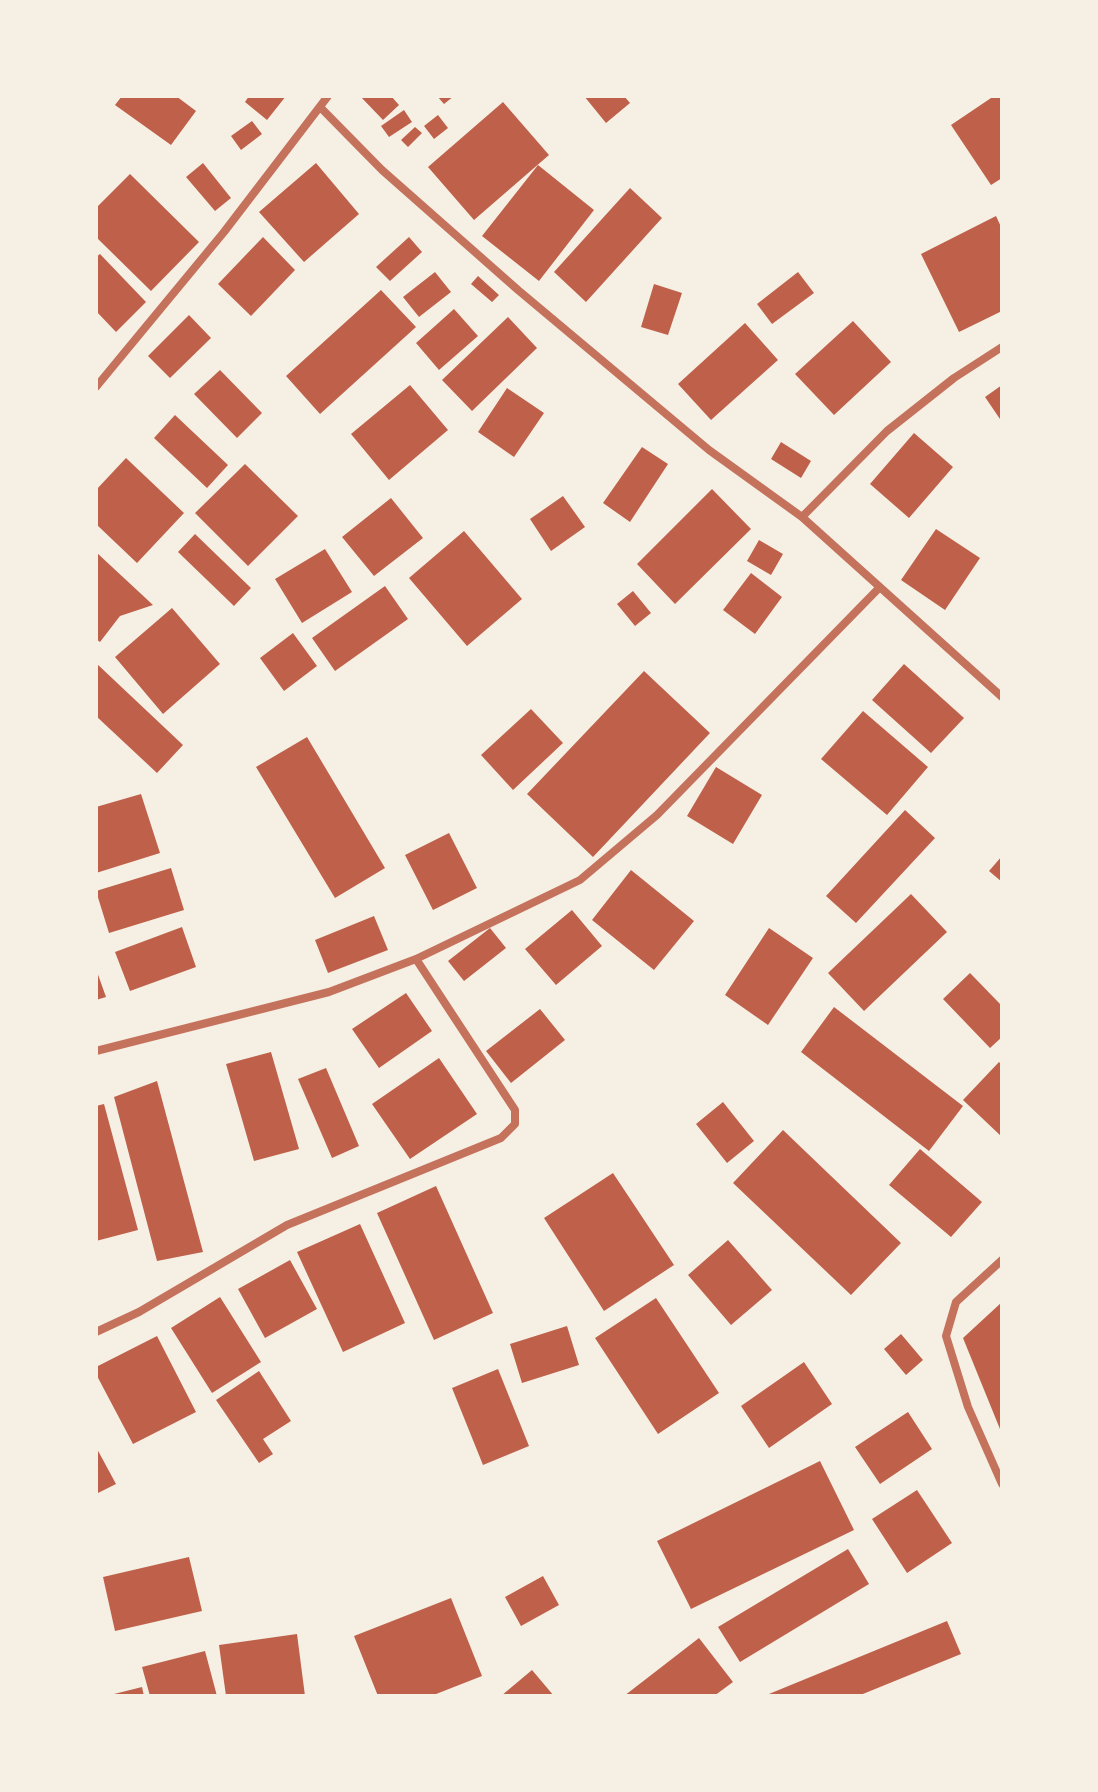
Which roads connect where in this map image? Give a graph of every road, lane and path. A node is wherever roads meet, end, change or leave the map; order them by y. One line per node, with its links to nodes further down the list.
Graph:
1 (328, 96): 2 (street)
2 (321, 108): 4 (street); 5 (street)
3 (1002, 347): 5 (street)
4 (96, 387)
5 (802, 517): 6 (street)
6 (880, 587): 7 (street); 8 (street)
7 (1002, 697)
8 (416, 959): 9 (street); 11 (street)
9 (96, 1051)
10 (1002, 1260): 12 (street)
11 (96, 1332)
12 (1002, 1484)

